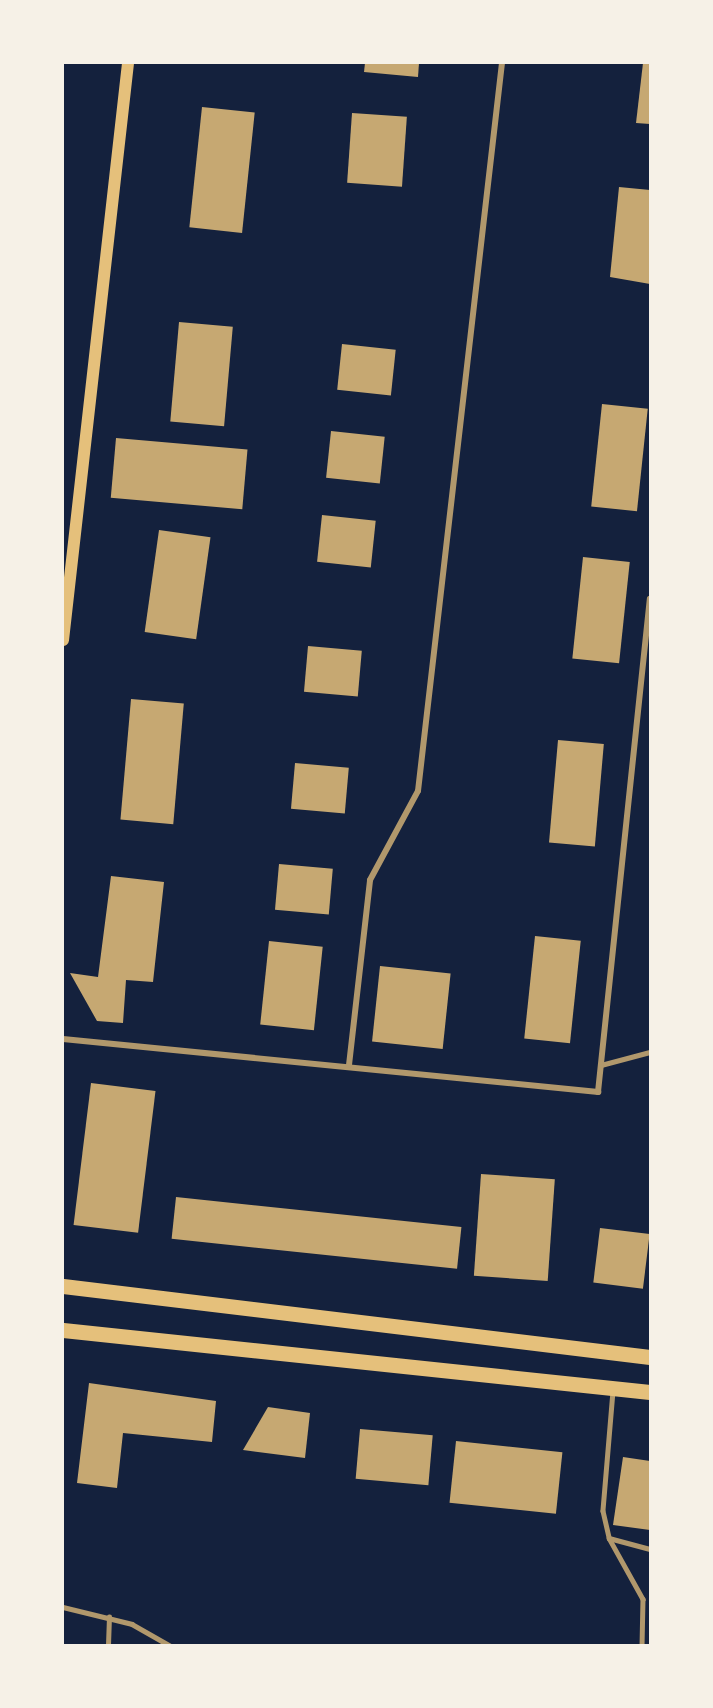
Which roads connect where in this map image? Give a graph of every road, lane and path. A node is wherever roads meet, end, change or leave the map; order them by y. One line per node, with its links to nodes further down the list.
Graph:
1 (128, 63): 4 (main road)
2 (502, 63): 7 (street)
3 (650, 599): 8 (street)
4 (63, 640)
5 (63, 1039): 7 (street)
6 (650, 1052): 8 (lane)
7 (349, 1065): 8 (street)
8 (601, 1065)
9 (63, 1286): 11 (main road)
10 (63, 1330): 12 (main road)
11 (650, 1357)
12 (613, 1388): 13 (main road); 14 (lane)
13 (650, 1392)
14 (609, 1538): 15 (lane); 20 (lane)
15 (650, 1549)
16 (63, 1607): 17 (lane)
17 (109, 1617): 18 (lane); 19 (lane)
18 (108, 1645)
19 (169, 1645)
20 (642, 1645)

